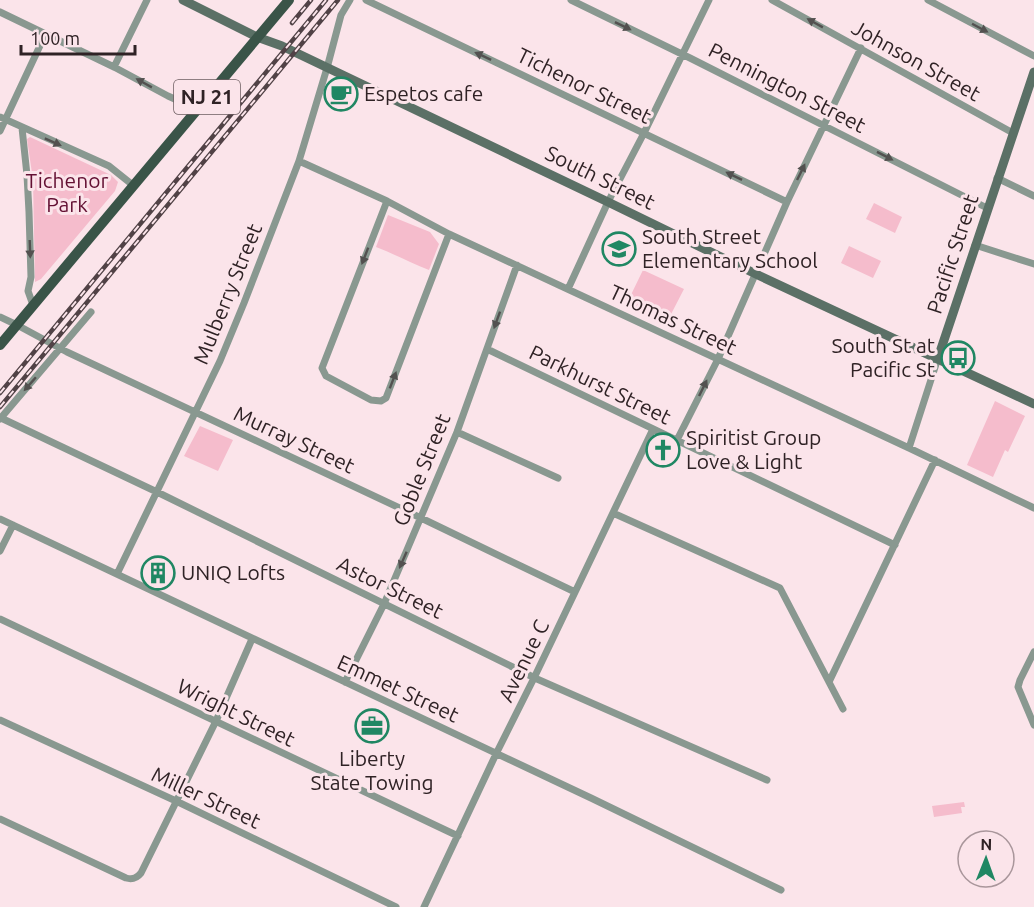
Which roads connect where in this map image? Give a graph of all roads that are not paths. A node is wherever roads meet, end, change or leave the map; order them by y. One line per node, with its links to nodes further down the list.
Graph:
1 (147, 0): 16 (street)
2 (183, 0): 12 (main road, South Street)
3 (289, 0): 12 (main road, NJ 21)
4 (350, 0): 17 (street, Mulberry Street)
5 (366, 0): 25 (street, Tichenor Street, one-way to 5)
6 (571, 0): 14 (street, Pennington Street, one-way to 14)
7 (709, 0): 14 (street)
8 (928, 0): 15 (street, one-way to 15)
9 (777, 1): 13 (street, Johnson Street, one-way to 9)
10 (0, 12): 11 (street)
11 (45, 35): 16 (street); 21 (street)
12 (257, 37): 17 (main road, South Street); 20 (main road, NJ 21)
13 (861, 48): 22 (street); 26 (street, Johnson Street)
14 (683, 54): 22 (street, Pennington Street); 25 (street)
15 (1034, 56)
16 (114, 67): 20 (street, one-way to 16)
17 (327, 68): 27 (street, Mulberry Street); 32 (main road, South Street)
18 (1034, 72): 19 (main road, Pacific Street)
19 (1031, 90): 26 (main road, Pacific Street)
20 (197, 109): 29 (main road, NJ 21)
21 (3, 118): 23 (street); 24 (street)
22 (824, 125): 33 (street, one-way to 22); 34 (street, Pennington Street, one-way to 34)
23 (22, 128): 29 (street, one-way to 29); 41 (street, one-way to 41)
24 (0, 131)
25 (644, 133): 32 (street); 33 (street, Tichenor Street, one-way to 25)
26 (1013, 133): 28 (main road, Pacific Street)
27 (300, 161): 31 (street, Thomas Street); 51 (street, Mulberry Street)
28 (998, 178): 30 (street); 34 (main road, Pacific Street)
29 (134, 186): 41 (main road, NJ 21)
30 (1034, 196)
31 (387, 201): 35 (street, Thomas Street); 35 (street, one-way to 35)
32 (609, 202): 39 (main road, South Street); 40 (street)
33 (787, 202): 39 (street)
34 (987, 208): 36 (main road, Pacific Street)
35 (449, 234): 38 (street, Thomas Street)
36 (975, 245): 37 (street); 48 (main road, Pacific Street)
37 (1034, 264)
38 (517, 265): 40 (street, Thomas Street); 47 (street, Goble Street, one-way to 47)
39 (755, 273): 48 (main road, South Street); 49 (street)
40 (568, 289): 49 (street, Thomas Street)
41 (33, 305): 44 (main road, NJ 21)
42 (91, 312): 46 (street)
43 (0, 317): 44 (street, Murray Street)
44 (17, 325): 45 (main road, NJ 21); 46 (street, Murray Street)
45 (0, 345)
46 (61, 349): 51 (street, Murray Street); 52 (street, one-way to 52)
47 (487, 349): 53 (street, Parkhurst Street); 54 (street, Goble Street)
48 (938, 358): 50 (main road, South Street); 56 (street, Pacific Street)
49 (718, 359): 55 (street, one-way to 49); 56 (street, Thomas Street)
50 (1034, 404)
51 (195, 412): 59 (street, Mulberry Street); 62 (street, Murray Street)
52 (1, 419): 59 (street, Astor Street)
53 (653, 429): 55 (street, Parkhurst Street); 61 (street, Avenue C)
54 (457, 432): 58 (street); 62 (street, Goble Street)
55 (677, 440): 65 (street, Parkhurst Street)
56 (909, 448): 57 (street, Thomas Street)
57 (935, 460): 60 (street, Thomas Street); 65 (street)
58 (558, 478)
59 (157, 492): 67 (street, Mulberry Street); 69 (street, Astor Street)
60 (1034, 508)
61 (613, 513): 68 (street, Avenue C); 75 (street)
62 (421, 518): 68 (street, Murray Street); 69 (street, Goble Street, one-way to 69)
63 (0, 519): 64 (street, Emmet Street)
64 (12, 525): 66 (street); 67 (street, Emmet Street)
65 (895, 545): 75 (street)
66 (0, 551)
67 (117, 574): 71 (street, Emmet Street)
68 (575, 592): 73 (street, Avenue C)
69 (384, 604): 73 (street, Astor Street); 74 (street, Goble Street)
70 (0, 618): 78 (street, Wright Street)
71 (252, 639): 74 (street, Emmet Street); 78 (street)
72 (1034, 652): 79 (street)
73 (534, 678): 80 (street, Avenue C); 81 (street, Astor Street)
74 (345, 682): 80 (street, Emmet Street)
75 (829, 682): 76 (street)
76 (843, 708)
77 (0, 720): 82 (street, Miller Street)
78 (216, 721): 82 (street); 84 (street, Wright Street)
79 (1034, 725)
80 (496, 754): 84 (street, Avenue C); 85 (street, Emmet Street)
81 (767, 780)
82 (176, 801): 83 (street); 86 (street, Miller Street)
83 (0, 819)
84 (458, 836): 87 (street, Avenue C)
85 (781, 890)
86 (396, 907)
87 (424, 907)

